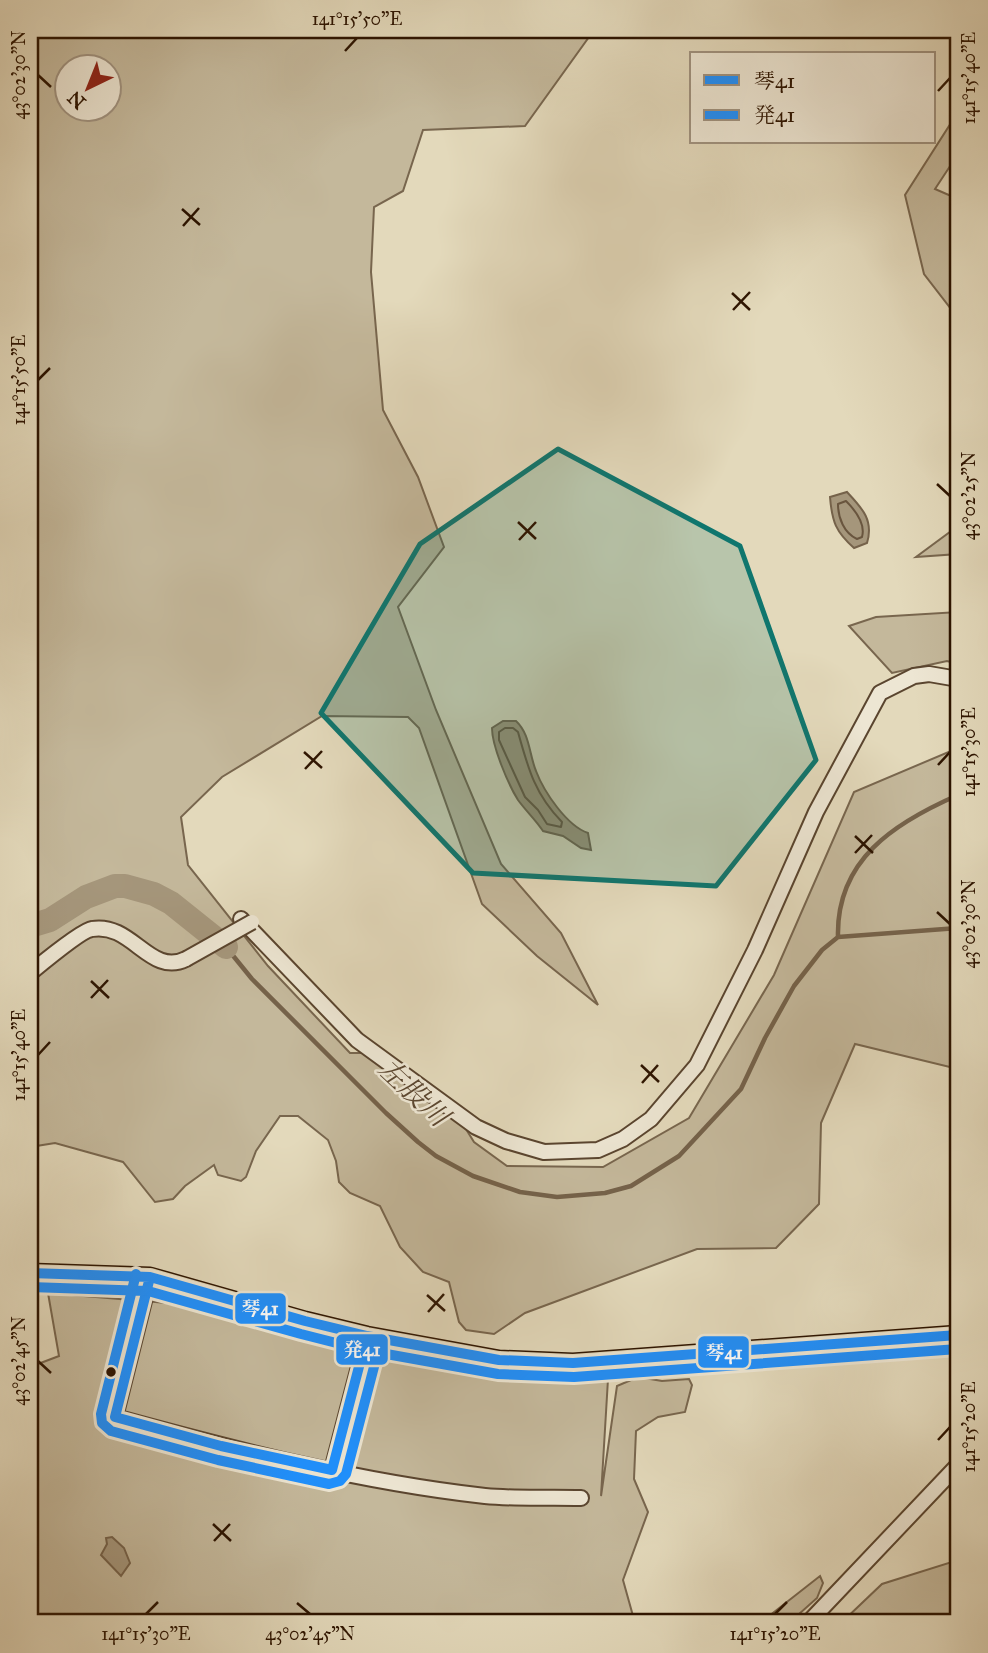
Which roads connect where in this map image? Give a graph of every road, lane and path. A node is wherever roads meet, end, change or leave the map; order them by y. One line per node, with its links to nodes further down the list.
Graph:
1 (958, 679): 2 (street, bridge)
2 (30, 973)
3 (30, 1273): 4 (main road)
4 (150, 1277): 6 (main road); 8 (street)
5 (958, 1335): 6 (main road)
6 (368, 1336): 8 (street)
7 (958, 1465): 10 (street)
8 (332, 1470): 9 (street)
9 (581, 1498)
10 (807, 1623)

